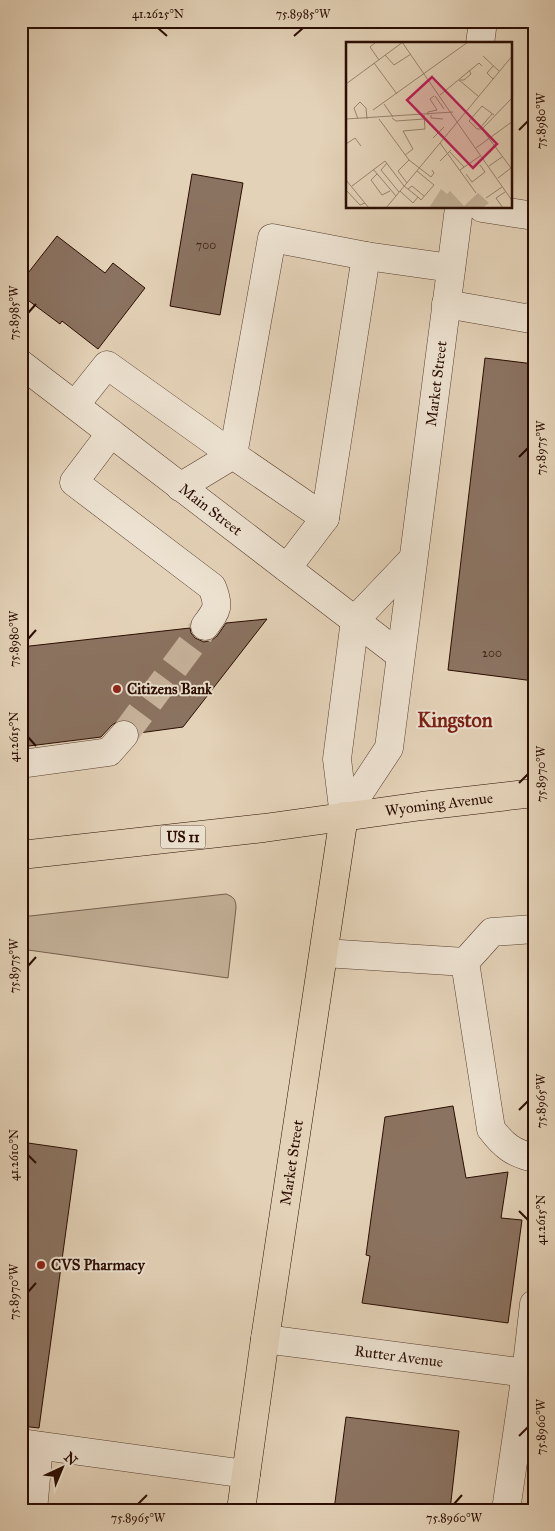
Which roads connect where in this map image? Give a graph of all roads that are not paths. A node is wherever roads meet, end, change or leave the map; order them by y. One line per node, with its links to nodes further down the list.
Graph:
1 (483, 21): 2 (street)
2 (480, 42)
3 (459, 209): 7 (street, Market Street)
4 (488, 209): 5 (street)
5 (534, 216)
6 (366, 256): 7 (street); 13 (street); 15 (street)
7 (450, 268): 8 (street, Market Street)
8 (446, 304): 9 (street); 16 (street, Market Street)
9 (534, 316)
10 (22, 366): 11 (street, Main Street)
11 (75, 405): 12 (street, Main Street); 13 (street)
12 (111, 433): 14 (street, Main Street); 19 (street)
13 (233, 455): 14 (street); 15 (street)
14 (180, 487): 17 (street, Main Street)
15 (324, 518): 17 (street)
16 (413, 559): 18 (street); 20 (street, Market Street)
17 (287, 568): 18 (street, Main Street)
18 (355, 620): 20 (street, Main Street); 24 (street, Market Street)
19 (205, 626)
20 (400, 655): 24 (street, Market Street)
21 (124, 734): 22 (street)
22 (21, 764)
23 (534, 793): 24 (main road, Wyoming Avenue / US 11)
24 (344, 816): 25 (main road, US 11); 27 (main road, Market Street)
25 (21, 855)
26 (534, 928): 28 (street)
27 (324, 953): 28 (street); 31 (main road, Market Street)
28 (465, 962): 29 (street)
29 (529, 1154)
30 (534, 1304): 32 (street)
31 (265, 1339): 32 (street, Rutter Avenue); 34 (main road, Market Street)
32 (530, 1374): 37 (street)
33 (30, 1444): 34 (street); 35 (street)
34 (246, 1474): 36 (main road, Market Street)
35 (33, 1510)
36 (241, 1510)
37 (506, 1510)

